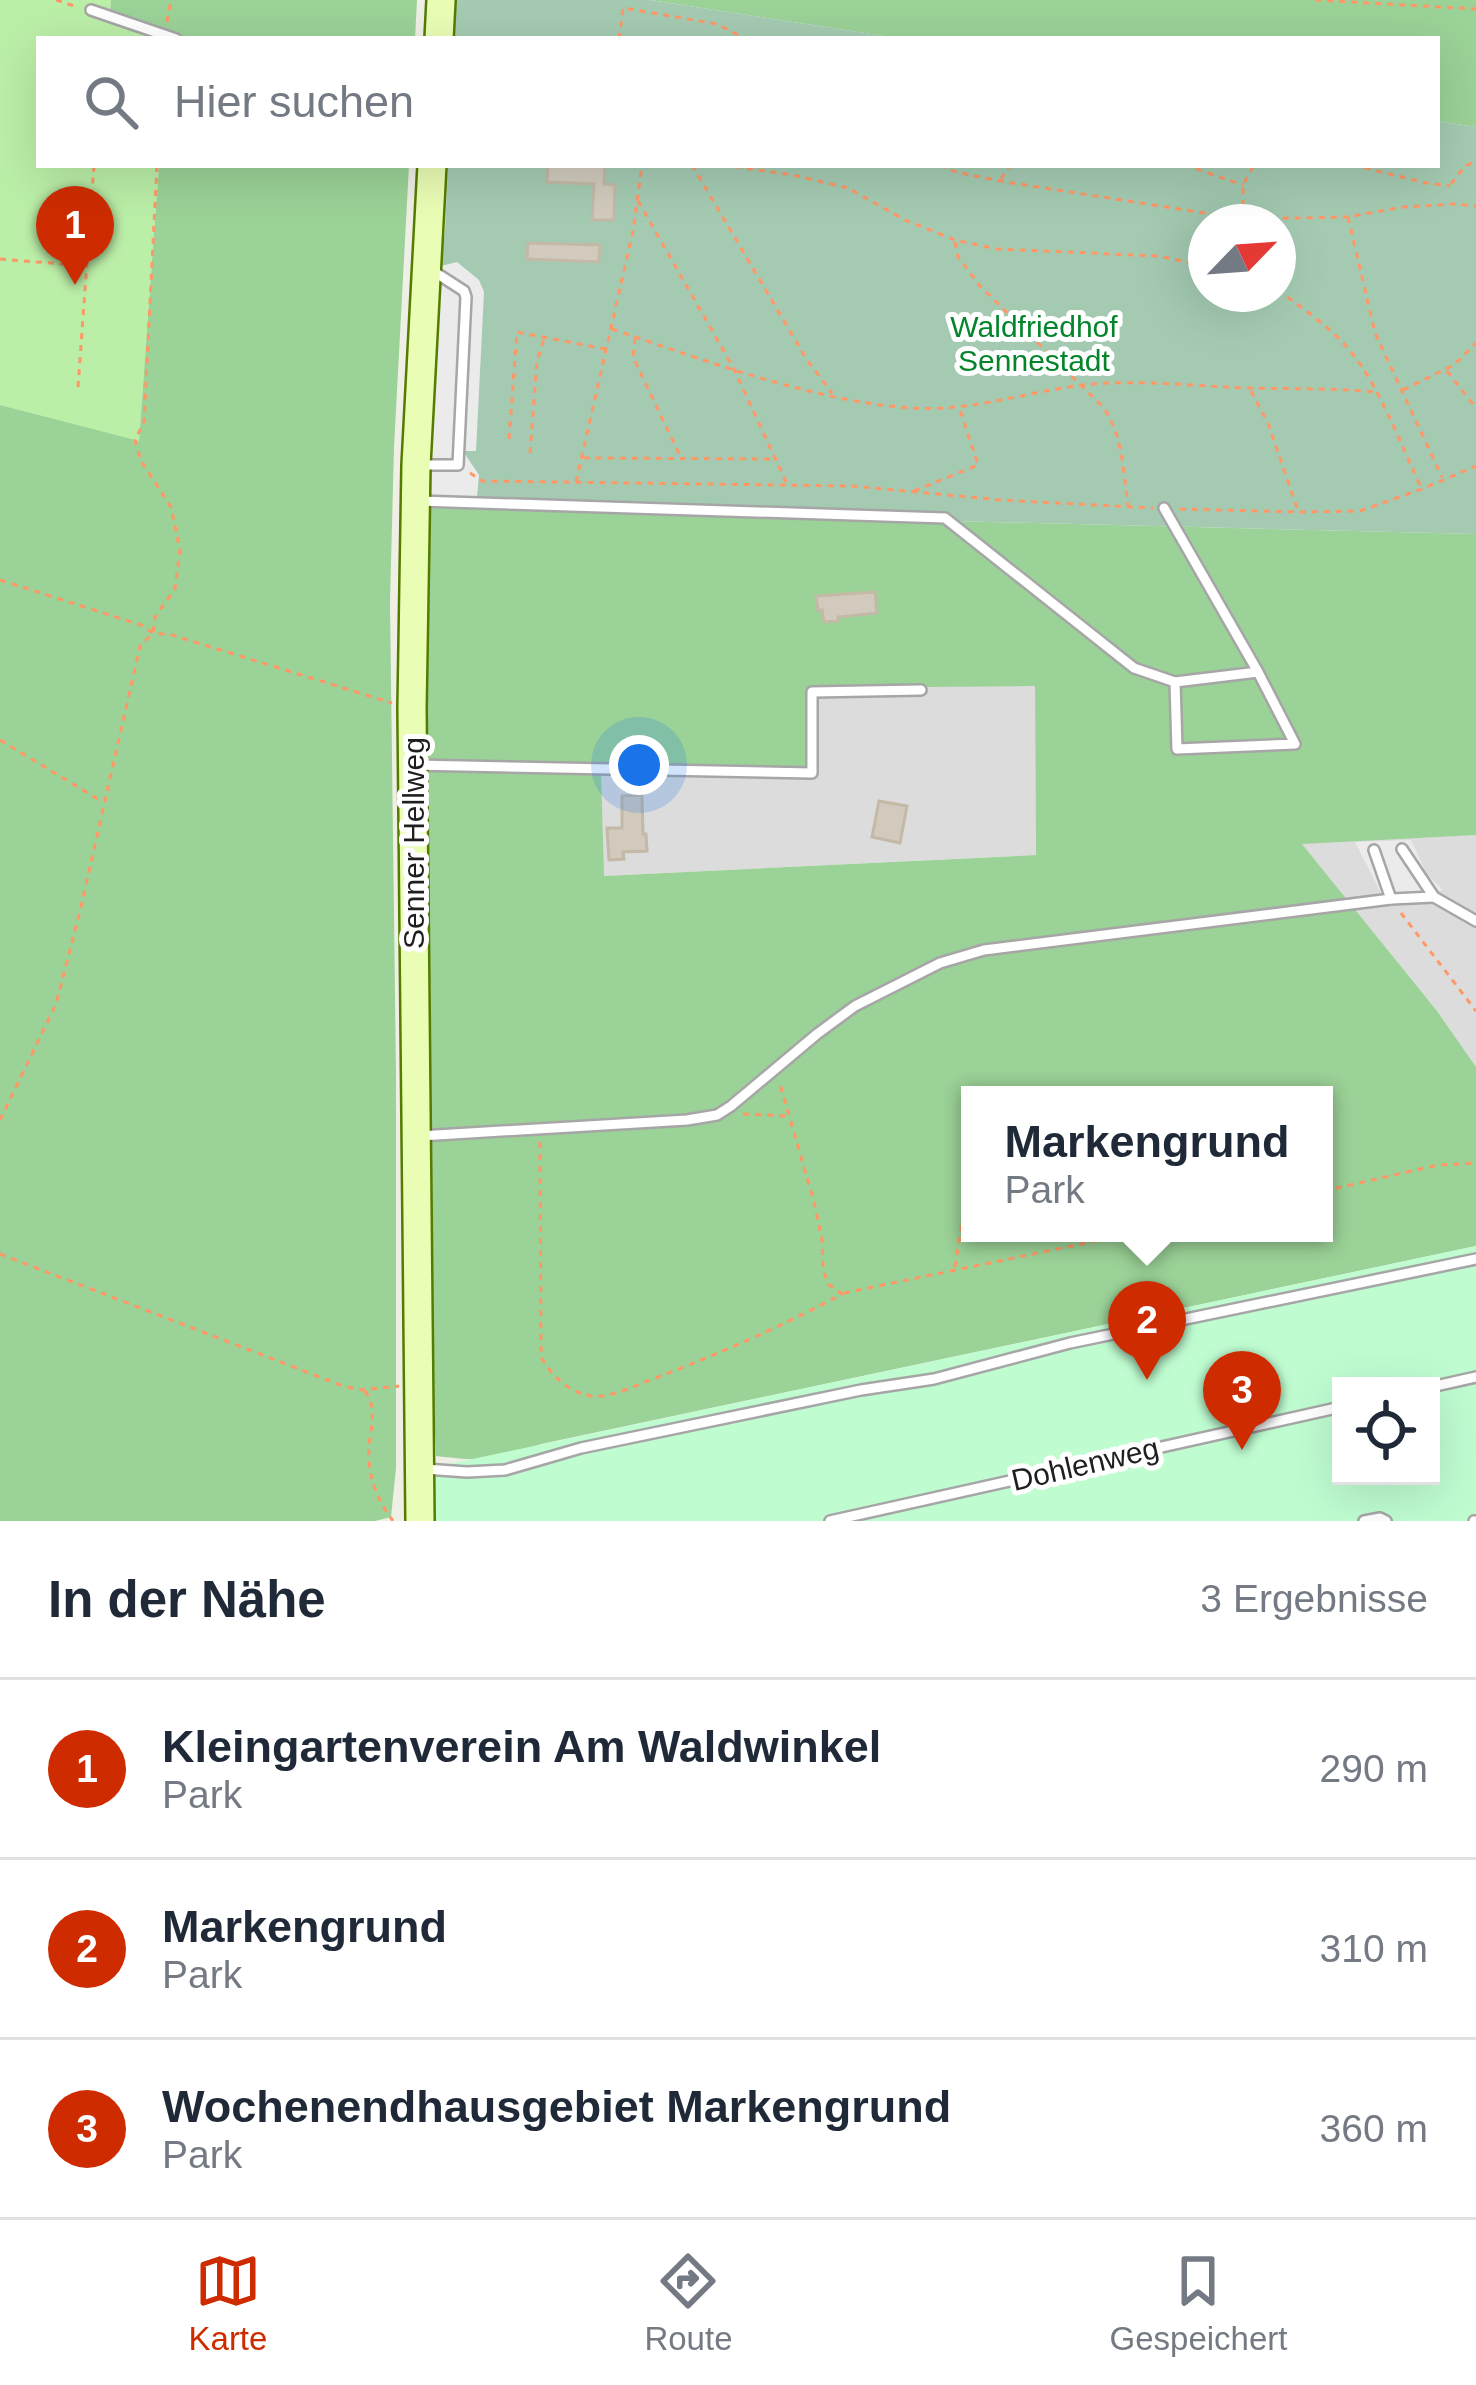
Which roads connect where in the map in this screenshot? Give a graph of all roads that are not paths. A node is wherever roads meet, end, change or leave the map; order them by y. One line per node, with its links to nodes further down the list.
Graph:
1 (441, 0): 4 (street)
2 (91, 10): 3 (lane)
3 (167, 36)
4 (439, 36)
5 (433, 168): 6 (street, Senner Hellweg)
6 (428, 267): 7 (street, Senner Hellweg); 7 (lane)
7 (416, 464): 8 (street, Senner Hellweg)
8 (415, 501): 11 (lane); 13 (street, Senner Hellweg)
9 (1164, 508): 10 (lane)
10 (1258, 672): 11 (lane); 11 (lane)
11 (1175, 682)
12 (921, 690): 13 (lane)
13 (413, 765): 19 (street, Senner Hellweg)
14 (1402, 849): 16 (lane)
15 (1374, 850): 17 (lane)
16 (1434, 896): 17 (lane); 18 (lane)
17 (1390, 899): 19 (lane)
18 (1476, 921)
19 (415, 1136): 24 (street, Senner Hellweg)
20 (1476, 1259): 24 (lane)
21 (1476, 1377): 22 (lane)
22 (1440, 1386)
23 (1332, 1409): 26 (lane, Dohlenweg)
24 (418, 1468): 25 (street, Senner Hellweg)
25 (420, 1521)
26 (830, 1521)
27 (1364, 1521): 28 (lane)
28 (1386, 1521)

